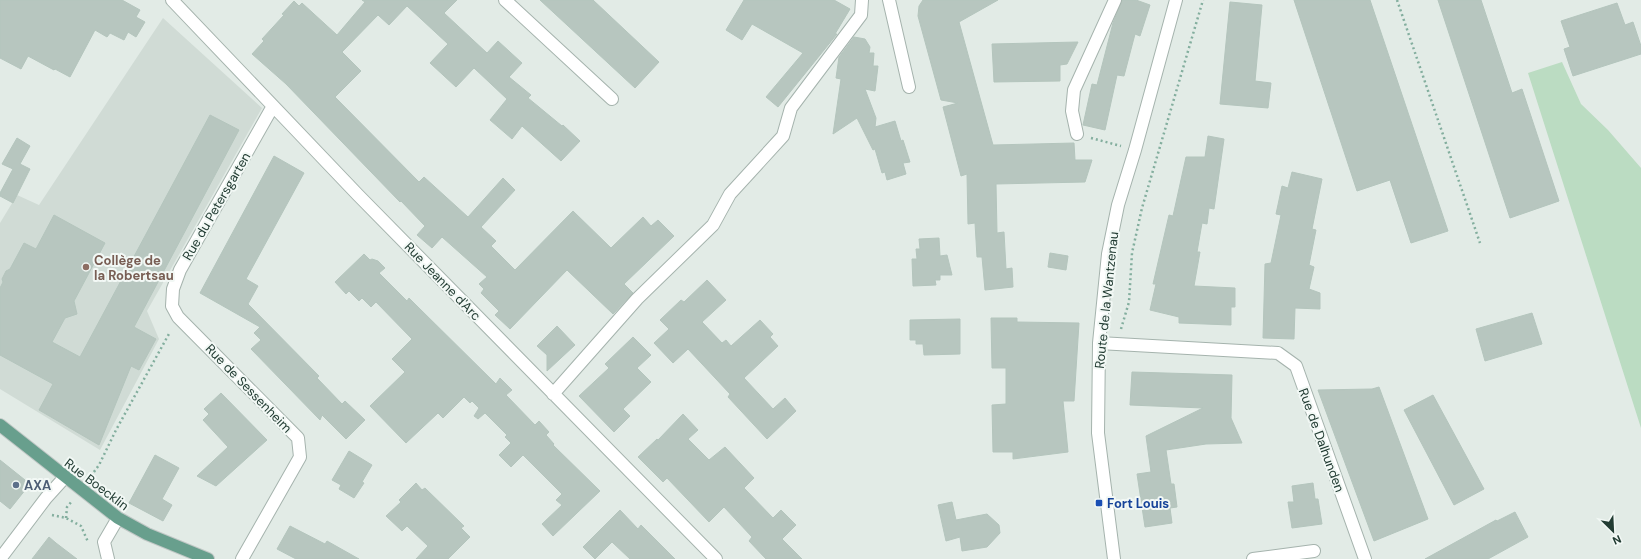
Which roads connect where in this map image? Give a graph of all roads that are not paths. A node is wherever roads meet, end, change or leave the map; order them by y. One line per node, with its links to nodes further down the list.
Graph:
1 (172, 0): 9 (street, Rue Jeanne d'Arc)
2 (505, 0): 8 (street)
3 (862, 0): 13 (street)
4 (889, 0): 7 (street)
5 (1115, 0): 10 (street)
6 (1176, 0): 12 (street, Route de la Wantzenau)
7 (909, 87)
8 (612, 99)
9 (273, 106): 11 (street, Rue du Petersgarten); 13 (street, Rue Jeanne d'Arc)
10 (1077, 134)
11 (189, 327): 21 (street, Rue de Sessenheim)
12 (1099, 344): 23 (street, Route de la Wantzenau); 25 (street, Rue de Dalhunden)
13 (554, 394): 22 (street, Rue Jeanne d'Arc)
14 (0, 425): 15 (main road, Rue Boecklin)
15 (65, 477): 16 (main road, Rue Boecklin); 19 (street)
16 (118, 518): 18 (street); 20 (main road, Rue Boecklin)
17 (1314, 550): 24 (street)
18 (107, 553)
19 (0, 559)
20 (208, 559)
21 (242, 559)
22 (716, 559)
23 (1114, 559)
24 (1253, 559)
25 (1365, 559)

